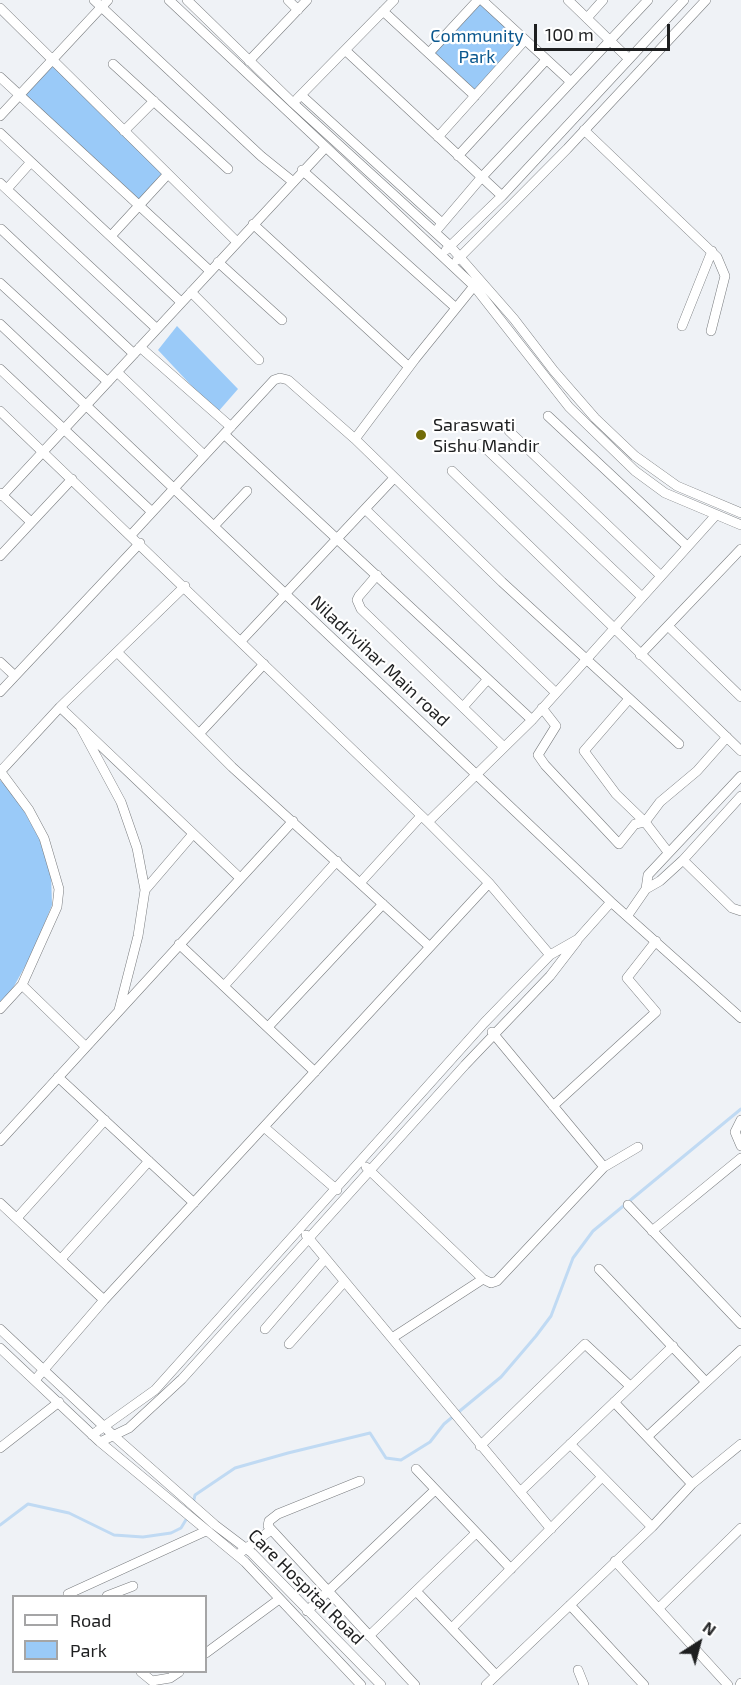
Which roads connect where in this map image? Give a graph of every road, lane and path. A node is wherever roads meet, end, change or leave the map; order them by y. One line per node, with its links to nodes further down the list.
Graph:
1 (169, 0): 35 (street)
2 (186, 0): 24 (street)
3 (288, 0): 14 (street)
4 (307, 0): 14 (street)
5 (394, 0): 15 (street)
6 (480, 0): 17 (street); 20 (street)
7 (568, 0): 16 (street)
8 (603, 0): 16 (street)
9 (648, 0): 18 (street)
10 (684, 0): 21 (street)
11 (706, 0): 36 (street)
12 (102, 2): 22 (street); 47 (street)
13 (0, 8): 22 (street)
14 (298, 10): 24 (street)
15 (383, 11): 19 (street); 20 (street)
16 (587, 18): 18 (street)
17 (525, 40): 23 (street); 30 (street)
18 (610, 41): 21 (street); 27 (street)
19 (345, 50): 28 (street); 39 (street)
20 (429, 53): 30 (street)
21 (628, 59): 49 (street)
22 (52, 60): 29 (street); 37 (street)
23 (546, 60): 27 (street); 41 (street)
24 (249, 61): 32 (street)
25 (113, 64): 31 (street)
26 (0, 77): 29 (street)
27 (571, 82): 46 (street)
28 (301, 95): 32 (street); 51 (street)
29 (19, 96): 33 (street); 50 (street)
30 (475, 96): 39 (street)
31 (154, 101): 37 (street); 43 (street)
32 (293, 103): 34 (street)
33 (0, 116)
34 (311, 120): 35 (street); 54 (street)
35 (304, 128): 40 (street)
36 (584, 130): 58 (street); 60 (street)
37 (124, 131): 45 (street)
38 (0, 133): 42 (street)
39 (438, 137): 41 (street)
40 (325, 147): 44 (street); 59 (street)
41 (458, 156): 46 (street)
42 (32, 162): 48 (street); 55 (street)
43 (228, 169)
44 (302, 170): 47 (street); 68 (street)
45 (168, 174): 50 (street); 56 (street)
46 (481, 178): 49 (street); 51 (street)
47 (292, 181): 52 (street)
48 (3, 186): 72 (street)
49 (502, 196): 57 (street)
50 (139, 205): 55 (street); 63 (street)
51 (442, 223): 54 (street)
52 (253, 224): 56 (street); 76 (street)
53 (1, 229): 74 (street)
54 (435, 232): 57 (street)
55 (111, 236): 67 (street)
56 (237, 242): 61 (street)
57 (450, 246): 59 (street); 60 (street)
58 (712, 251): 71 (street); 73 (street)
59 (442, 254): 62 (street)
60 (460, 257): 62 (street); 99 (street)
61 (218, 262): 63 (street); 69 (street)
62 (452, 264): 65 (street)
63 (210, 271): 66 (street)
64 (0, 283): 79 (street)
65 (474, 286): 68 (street); 100 (street)
66 (191, 292): 67 (street); 75 (street)
67 (181, 302): 72 (street)
68 (456, 308): 76 (street)
69 (282, 320)
70 (0, 324): 80 (street, Niladrivihar Main road)
71 (682, 326)
72 (157, 329): 74 (street)
73 (711, 331)
74 (137, 350): 78 (street); 83 (street)
75 (259, 360)
76 (409, 367): 87 (street)
77 (0, 369): 84 (street)
78 (117, 372): 79 (street); 90 (street)
79 (108, 382): 80 (street)
80 (87, 405): 84 (street); 94 (street, Niladrivihar Main road)
81 (0, 411): 89 (street)
82 (548, 416): 107 (street)
83 (231, 427): 86 (street); 87 (street)
84 (64, 429): 89 (street); 98 (street)
85 (509, 431): 111 (street)
86 (225, 435): 90 (street); 105 (street)
87 (355, 439): 92 (street)
88 (482, 444): 114 (street)
89 (43, 451): 93 (street); 96 (street)
90 (204, 455): 94 (street)
91 (452, 471): 116 (street)
92 (394, 478): 97 (street); 120 (street)
93 (72, 479): 101 (street); 104 (street)
94 (174, 488): 98 (street); 103 (street, Niladrivihar Main road)
95 (247, 491): 103 (street)
96 (1, 495): 101 (street)
97 (365, 509): 105 (street); 126 (street)
98 (152, 512): 104 (street)
99 (741, 513)
100 (716, 514): 102 (street); 107 (street)
101 (31, 522): 109 (street)
102 (741, 525)
103 (214, 526): 113 (street, Niladrivihar Main road)
104 (131, 535): 106 (street)
105 (337, 539): 110 (street); 113 (street)
106 (140, 543): 112 (street); 123 (street)
107 (687, 546): 111 (street)
108 (741, 549): 115 (street)
109 (0, 556)
110 (376, 575): 124 (street); 130 (street)
111 (661, 576): 114 (street)
112 (185, 586): 117 (street); 118 (street)
113 (285, 593): 117 (street); 140 (street, Niladrivihar Main road)
114 (642, 597): 116 (street)
115 (668, 626): 119 (street); 127 (street)
116 (614, 628): 119 (street); 120 (street)
117 (241, 641): 122 (street)
118 (117, 652): 129 (street); 134 (street)
119 (640, 655): 135 (street)
120 (587, 659): 126 (street); 128 (street)
121 (0, 662): 123 (street)
122 (264, 664): 134 (street); 143 (street)
123 (15, 676): 125 (street)
124 (488, 679): 130 (street); 132 (street)
125 (0, 692)
126 (556, 693): 131 (street)
127 (741, 697)
128 (629, 699): 136 (street); 145 (street)
129 (60, 707): 133 (street); 139 (street)
130 (463, 707): 137 (street)
131 (542, 708): 132 (street); 145 (street)
132 (532, 720): 137 (street)
133 (80, 726): 146 (street); 154 (street)
134 (199, 734): 144 (street)
135 (727, 737): 138 (street); 145 (street)
136 (679, 744)
137 (504, 747): 140 (street)
138 (741, 751)
139 (0, 771): 164 (street)
140 (476, 774): 143 (street); 155 (street, Niladrivihar Main road)
141 (741, 776): 147 (street)
142 (741, 795): 148 (street)
143 (424, 819): 151 (street); 152 (street)
144 (293, 821): 149 (street); 150 (street)
145 (645, 822): 147 (street)
146 (193, 834): 150 (street); 154 (street)
147 (668, 852): 153 (street)
148 (683, 860): 153 (street); 157 (street)
149 (336, 861): 151 (street); 165 (street)
150 (240, 878): 161 (street)
151 (360, 883): 156 (street)
152 (489, 883): 162 (street); 163 (street)
153 (646, 888): 158 (street)
154 (145, 890): 167 (street)
155 (611, 902): 158 (street, Niladrivihar Main road); 159 (street)
156 (383, 904): 162 (street); 170 (street)
157 (741, 911)
158 (628, 915): 160 (street, Niladrivihar Main road)
159 (578, 939): 163 (street); 171 (street)
160 (656, 941): 168 (street, Niladrivihar Main road); 175 (street)
161 (179, 944): 165 (street); 167 (street)
162 (430, 947): 173 (street)
163 (550, 955): 169 (street)
164 (21, 985): 166 (street); 172 (street)
165 (224, 986): 170 (street)
166 (0, 1010)
167 (119, 1010): 172 (street)
168 (741, 1018)
169 (484, 1023): 171 (street); 184 (street)
170 (268, 1027): 173 (street)
171 (494, 1035): 175 (street); 186 (street)
172 (85, 1046): 174 (street)
173 (315, 1072): 178 (street)
174 (58, 1077): 176 (street); 179 (street)
175 (553, 1106): 185 (street)
176 (105, 1120): 183 (street); 191 (street)
177 (741, 1120): 180 (street)
178 (264, 1127): 187 (street); 189 (street)
179 (0, 1141)
180 (741, 1146)
181 (638, 1147): 185 (street)
182 (741, 1158): 193 (street)
183 (149, 1161): 189 (street); 195 (street)
184 (361, 1163): 186 (street); 187 (street)
185 (604, 1167): 198 (street)
186 (370, 1171): 194 (street); 198 (street)
187 (337, 1190): 192 (street)
188 (0, 1203): 191 (street)
189 (194, 1203): 200 (street)
190 (628, 1205): 193 (street)
191 (16, 1218): 195 (street)
192 (301, 1229): 194 (street); 215 (street)
193 (652, 1231): 201 (street)
194 (308, 1239): 196 (street); 217 (street)
195 (61, 1259): 200 (street)
196 (325, 1259): 199 (street); 203 (street)
197 (599, 1269): 206 (street)
198 (483, 1279): 204 (street)
199 (344, 1282): 204 (street); 205 (street)
200 (104, 1300): 209 (street)
201 (741, 1324)
202 (0, 1329): 209 (street, Care Hospital Road)
203 (266, 1329)
204 (392, 1338): 222 (street)
205 (289, 1344)
206 (673, 1346): 211 (street); 212 (street)
207 (0, 1348): 210 (street, Care Hospital Road)
208 (741, 1350): 211 (street)
209 (44, 1370): 210 (street); 215 (street, Care Hospital Road)
210 (35, 1380): 213 (street, Care Hospital Road)
211 (705, 1381): 218 (street)
212 (630, 1386): 214 (street); 222 (street)
213 (59, 1402): 216 (street, Care Hospital Road); 223 (street)
214 (614, 1402): 218 (street); 220 (street)
215 (104, 1426): 216 (street); 217 (street, Care Hospital Road)
216 (92, 1435): 219 (street, Care Hospital Road)
217 (114, 1436): 219 (street); 236 (street, Care Hospital Road)
218 (648, 1436): 227 (street)
219 (100, 1442): 234 (street, Care Hospital Road)
220 (570, 1444): 225 (street); 229 (street)
221 (741, 1444): 227 (street)
222 (480, 1446): 229 (street)
223 (0, 1448)
224 (416, 1469): 228 (street)
225 (602, 1477): 230 (street); 232 (street)
226 (360, 1481): 233 (street)
227 (692, 1484): 230 (street)
228 (435, 1490): 235 (street); 242 (street)
229 (520, 1492): 232 (street)
230 (652, 1527): 238 (street)
231 (741, 1528): 247 (street)
232 (550, 1529): 239 (street)
233 (271, 1530): 236 (street); 242 (street)
234 (206, 1531): 237 (street, Care Hospital Road); 243 (street)
235 (476, 1533): 239 (street); 241 (street)
236 (246, 1549): 237 (street); 248 (street, Care Hospital Road)
237 (237, 1556): 245 (street, Care Hospital Road)
238 (615, 1561): 246 (street); 247 (street)
239 (511, 1569): 249 (street)
240 (133, 1586): 244 (street)
241 (416, 1591): 249 (street); 250 (street)
242 (327, 1592): 248 (street); 250 (street)
243 (68, 1594)
244 (110, 1595)
245 (278, 1600): 251 (street); 256 (street, Care Hospital Road)
246 (570, 1605): 255 (street); 261 (street)
247 (659, 1608): 262 (street)
248 (307, 1611): 257 (street, Care Hospital Road)
249 (452, 1628): 255 (street)
250 (369, 1636): 258 (street)
251 (207, 1652)
252 (578, 1670): 260 (street)
253 (143, 1673): 254 (street)
254 (176, 1673)
255 (496, 1674): 259 (street)
256 (362, 1685)
257 (381, 1685)
258 (415, 1685)
259 (486, 1685)
260 (584, 1685)
261 (644, 1685)
262 (728, 1685)

